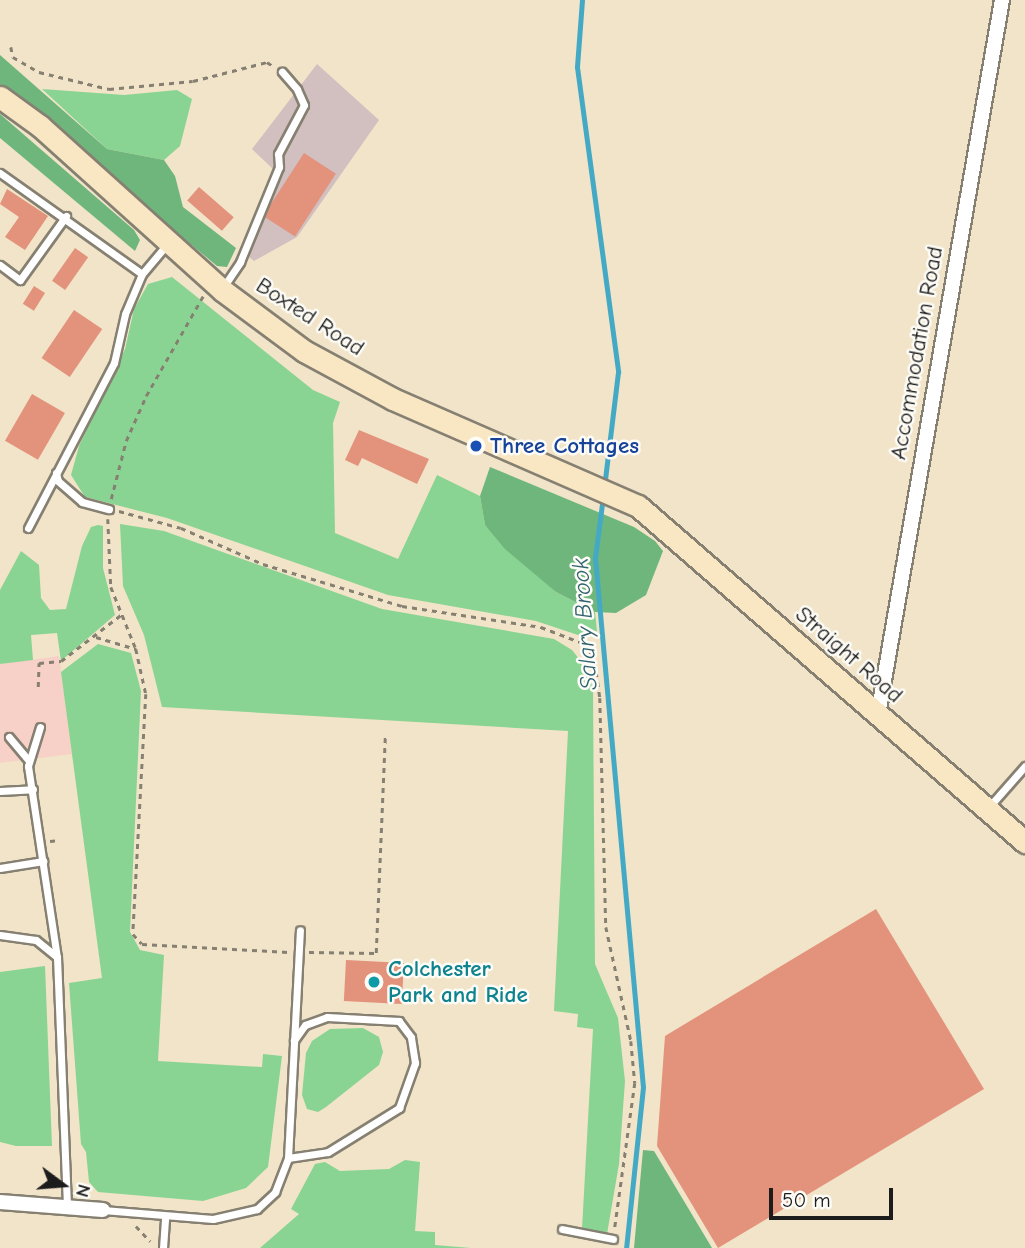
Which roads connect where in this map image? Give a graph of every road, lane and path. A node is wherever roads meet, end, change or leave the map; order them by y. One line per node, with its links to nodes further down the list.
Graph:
1 (1002, 0): 19 (street, Accommodation Road)
2 (11, 47): 3 (path)
3 (282, 72): 10 (lane)
4 (0, 97): 7 (street, Boxted Road)
5 (0, 173): 6 (lane)
6 (66, 216): 8 (lane); 9 (lane)
7 (169, 242): 9 (lane); 10 (street, Boxted Road)
8 (0, 265)
9 (142, 274): 11 (lane)
10 (222, 290): 12 (street, Boxted Road); 13 (path)
11 (57, 473): 13 (lane); 14 (lane)
12 (638, 506): 19 (street, Straight Road)
13 (109, 509): 15 (path); 44 (path)
14 (28, 528)
15 (122, 614): 16 (path); 17 (path)
16 (96, 637): 17 (path); 18 (path)
17 (136, 649): 35 (path)
18 (38, 687)
19 (878, 715): 27 (street, Straight Road)
20 (40, 727): 23 (lane)
21 (9, 737): 23 (lane)
22 (385, 737): 35 (path)
23 (28, 764): 25 (lane)
24 (1025, 766): 27 (lane)
25 (33, 789): 26 (lane); 31 (lane)
26 (0, 791)
27 (987, 810): 30 (street, Straight Road)
28 (60, 840): 29 (path)
29 (49, 841)
30 (1025, 842)
31 (43, 861): 32 (lane); 36 (lane)
32 (0, 867)
33 (300, 930): 35 (lane)
34 (0, 935): 36 (lane)
35 (299, 952): 37 (lane)
36 (57, 957): 40 (lane)
37 (294, 1041): 38 (lane); 38 (lane)
38 (288, 1158): 42 (lane)
39 (0, 1202): 40 (street)
40 (67, 1208): 41 (street)
41 (103, 1210): 42 (lane)
42 (165, 1216): 45 (lane)
43 (562, 1229): 44 (lane)
44 (613, 1235)
45 (163, 1248)

